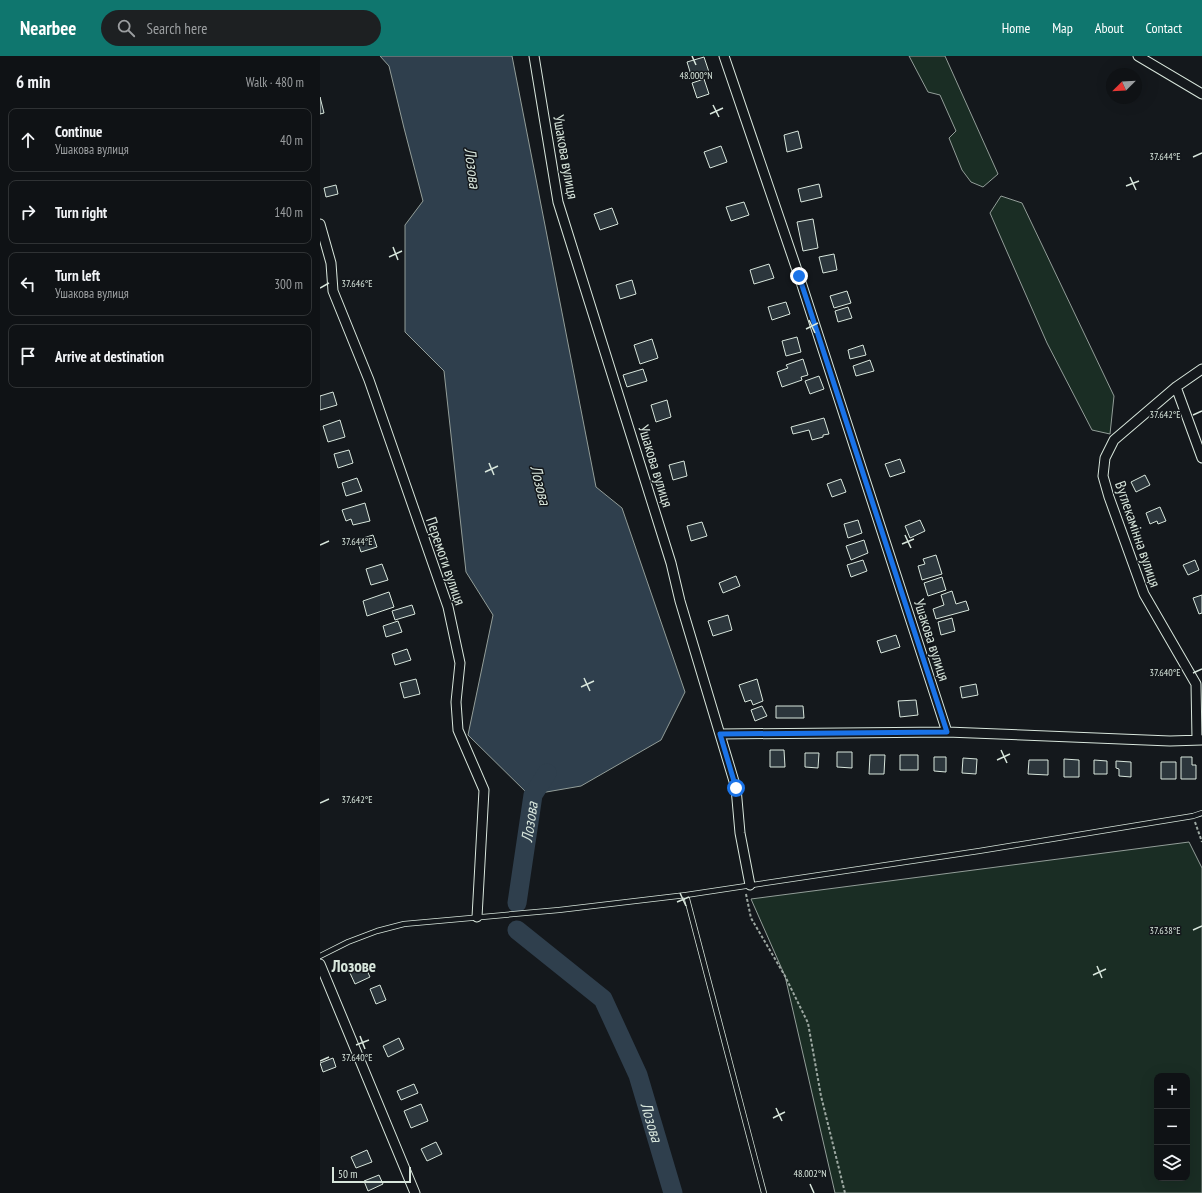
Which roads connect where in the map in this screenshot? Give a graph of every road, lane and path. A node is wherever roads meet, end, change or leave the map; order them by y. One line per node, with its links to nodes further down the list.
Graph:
1 (534, 56): 11 (street, Ушакова вулиця)
2 (724, 56): 10 (street, Ушакова вулиця)
3 (1138, 56): 4 (street)
4 (1202, 94)
5 (320, 224): 18 (street, Перемоги вулиця)
6 (1202, 369): 7 (street, Вуглекамінна вулиця)
7 (1176, 387): 8 (street); 9 (street, Вуглекамінна вулиця)
8 (1202, 458)
9 (1199, 683): 12 (street, Вуглекамінна вулиця)
10 (947, 732): 11 (street); 12 (street)
11 (720, 734): 16 (street, Ушакова вулиця)
12 (1199, 739)
13 (1202, 813): 14 (lane)
14 (1193, 816): 15 (path); 16 (lane)
15 (1202, 842)
16 (747, 885): 17 (lane); 23 (path)
17 (686, 894): 18 (lane); 22 (lane)
18 (477, 917): 19 (lane)
19 (320, 956)
20 (320, 964): 21 (street)
21 (415, 1193)
22 (764, 1193)
23 (845, 1193)

